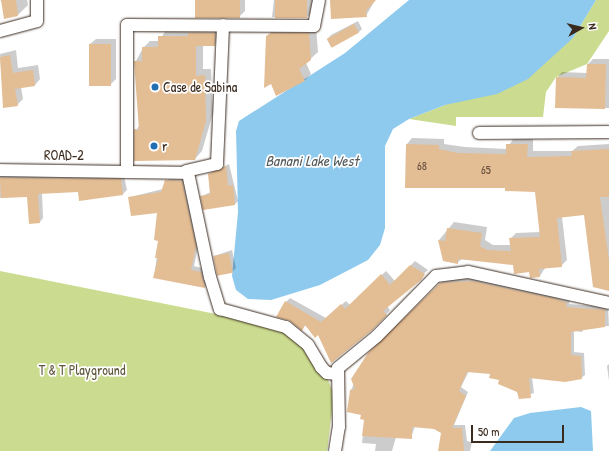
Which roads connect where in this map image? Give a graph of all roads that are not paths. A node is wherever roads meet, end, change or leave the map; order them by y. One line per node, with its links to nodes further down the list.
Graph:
1 (37, 0): 4 (street)
2 (319, 0): 3 (street)
3 (223, 25): 8 (street); 9 (street, ROAD-2)
4 (0, 31)
5 (609, 132): 6 (street)
6 (479, 133)
7 (0, 170): 8 (street, ROAD-2)
8 (128, 171): 9 (street, ROAD-2)
9 (186, 172): 11 (street)
10 (609, 303): 11 (street)
11 (337, 374): 12 (street)
12 (335, 451)

